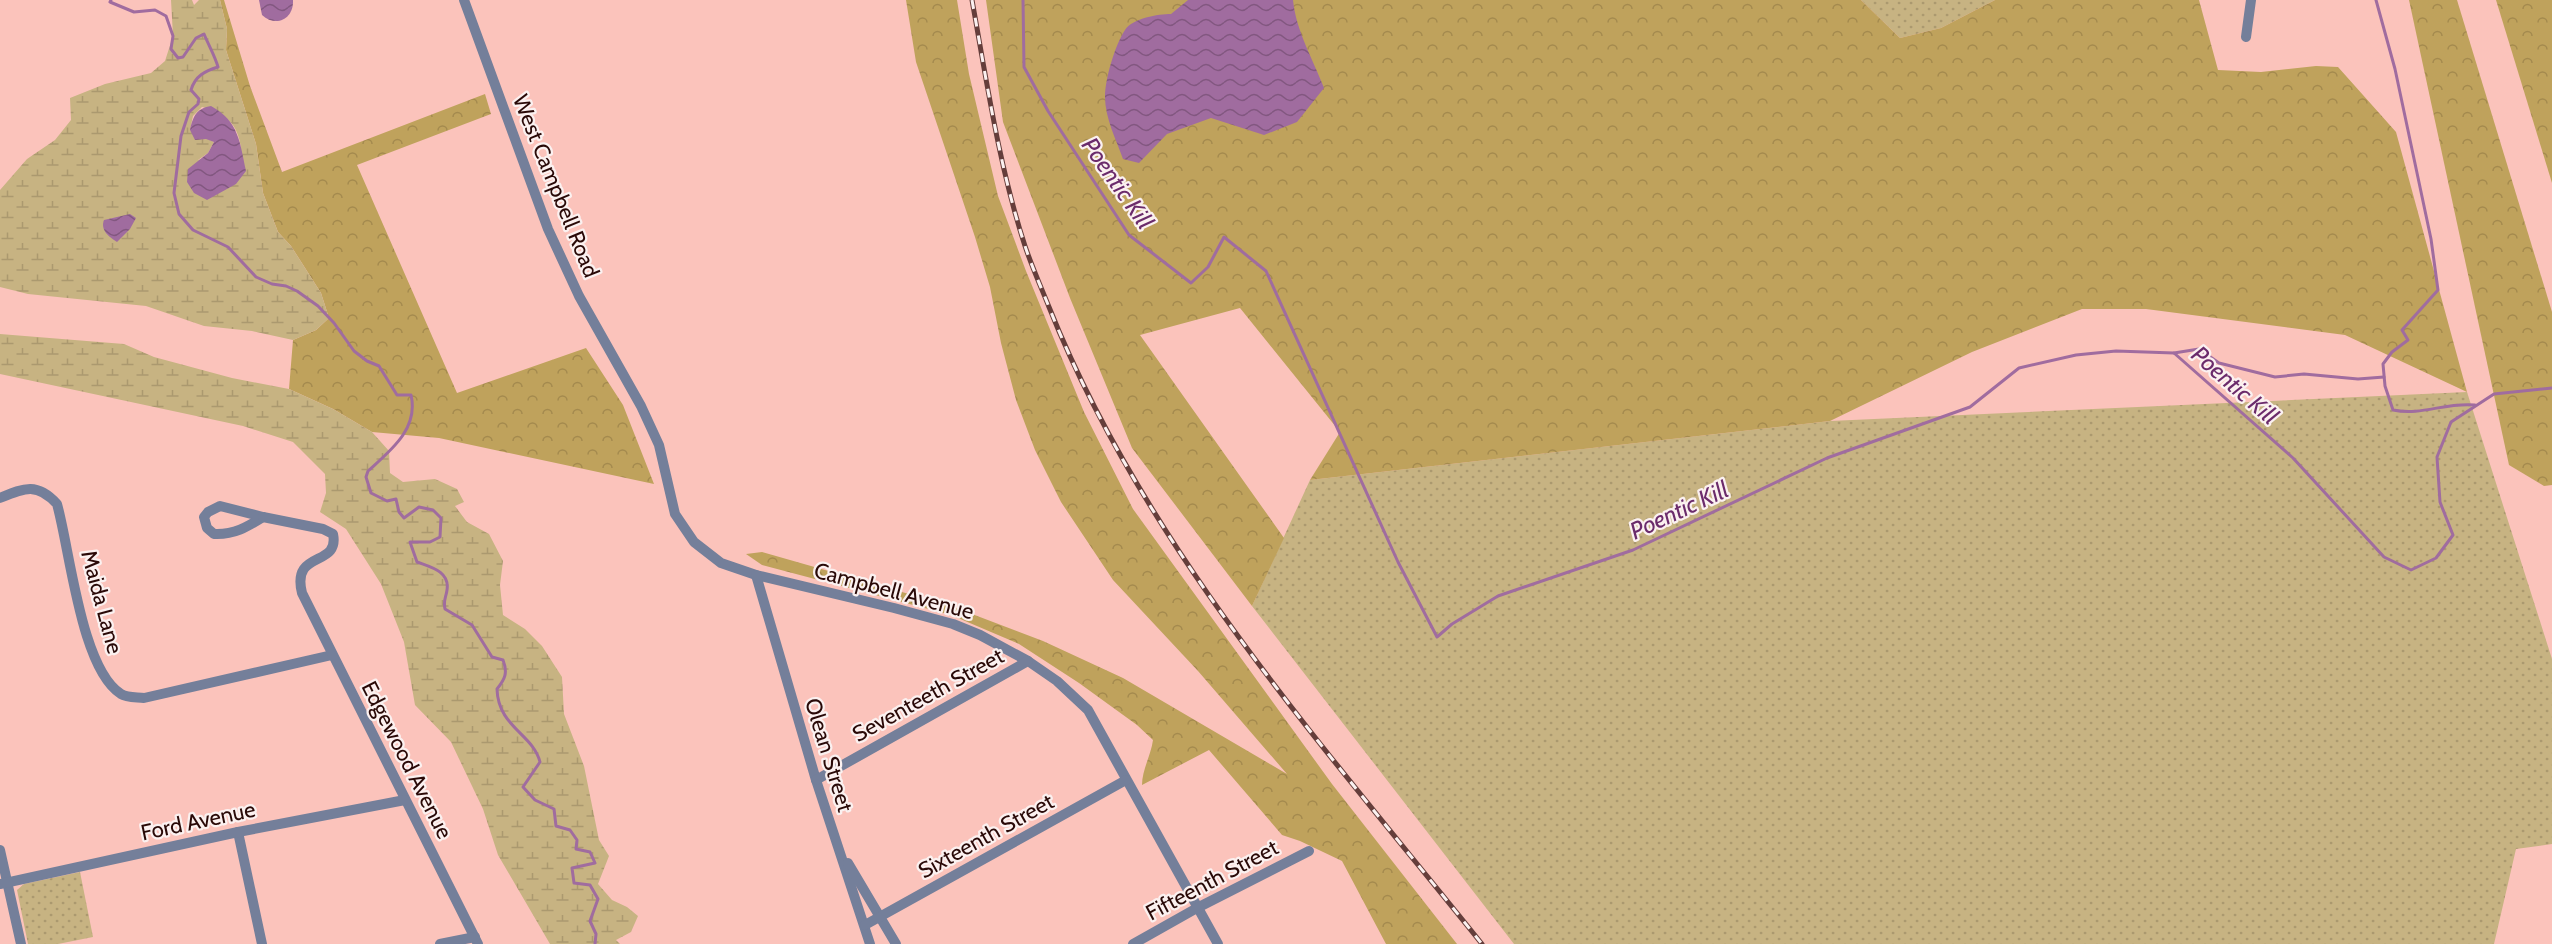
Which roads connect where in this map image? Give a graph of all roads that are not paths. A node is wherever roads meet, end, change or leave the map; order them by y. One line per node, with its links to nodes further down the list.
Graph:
1 (464, 0): 5 (street, West Campbell Road)
2 (2251, 0): 3 (street)
3 (2246, 37)
4 (0, 498): 8 (street, Maida Lane)
5 (675, 514): 7 (street, Campbell Avenue)
6 (263, 517): 6 (street); 8 (street, Edgewood Avenue)
7 (756, 575): 9 (street, Campbell Avenue); 10 (street, Olean Street)
8 (332, 655): 12 (street, Edgewood Avenue)
9 (1028, 661): 10 (street, Seventeeth Street); 11 (street, Campbell Avenue)
10 (816, 780): 14 (street, Olean Street)
11 (1126, 780): 18 (street, Campbell Avenue); 19 (street, Sixteenth Street)
12 (405, 800): 13 (street, Ford Avenue); 21 (street, Edgewood Avenue)
13 (238, 832): 17 (street, Ford Avenue); 23 (street)
14 (837, 845): 19 (street); 20 (street, Olean Street)
15 (0, 850): 17 (street)
16 (1309, 851): 18 (street, Fifteenth Street)
17 (3, 884): 22 (street)
18 (1197, 908): 27 (street, Fifteenth Street); 28 (street, Campbell Avenue)
19 (880, 917): 20 (street, Sixteenth Street); 26 (street)
20 (865, 926): 25 (street, Olean Street)
21 (477, 940): 24 (street)
22 (21, 944)
23 (262, 944)
24 (440, 944)
25 (870, 944)
26 (896, 944)
27 (1133, 944)
28 (1218, 944)

